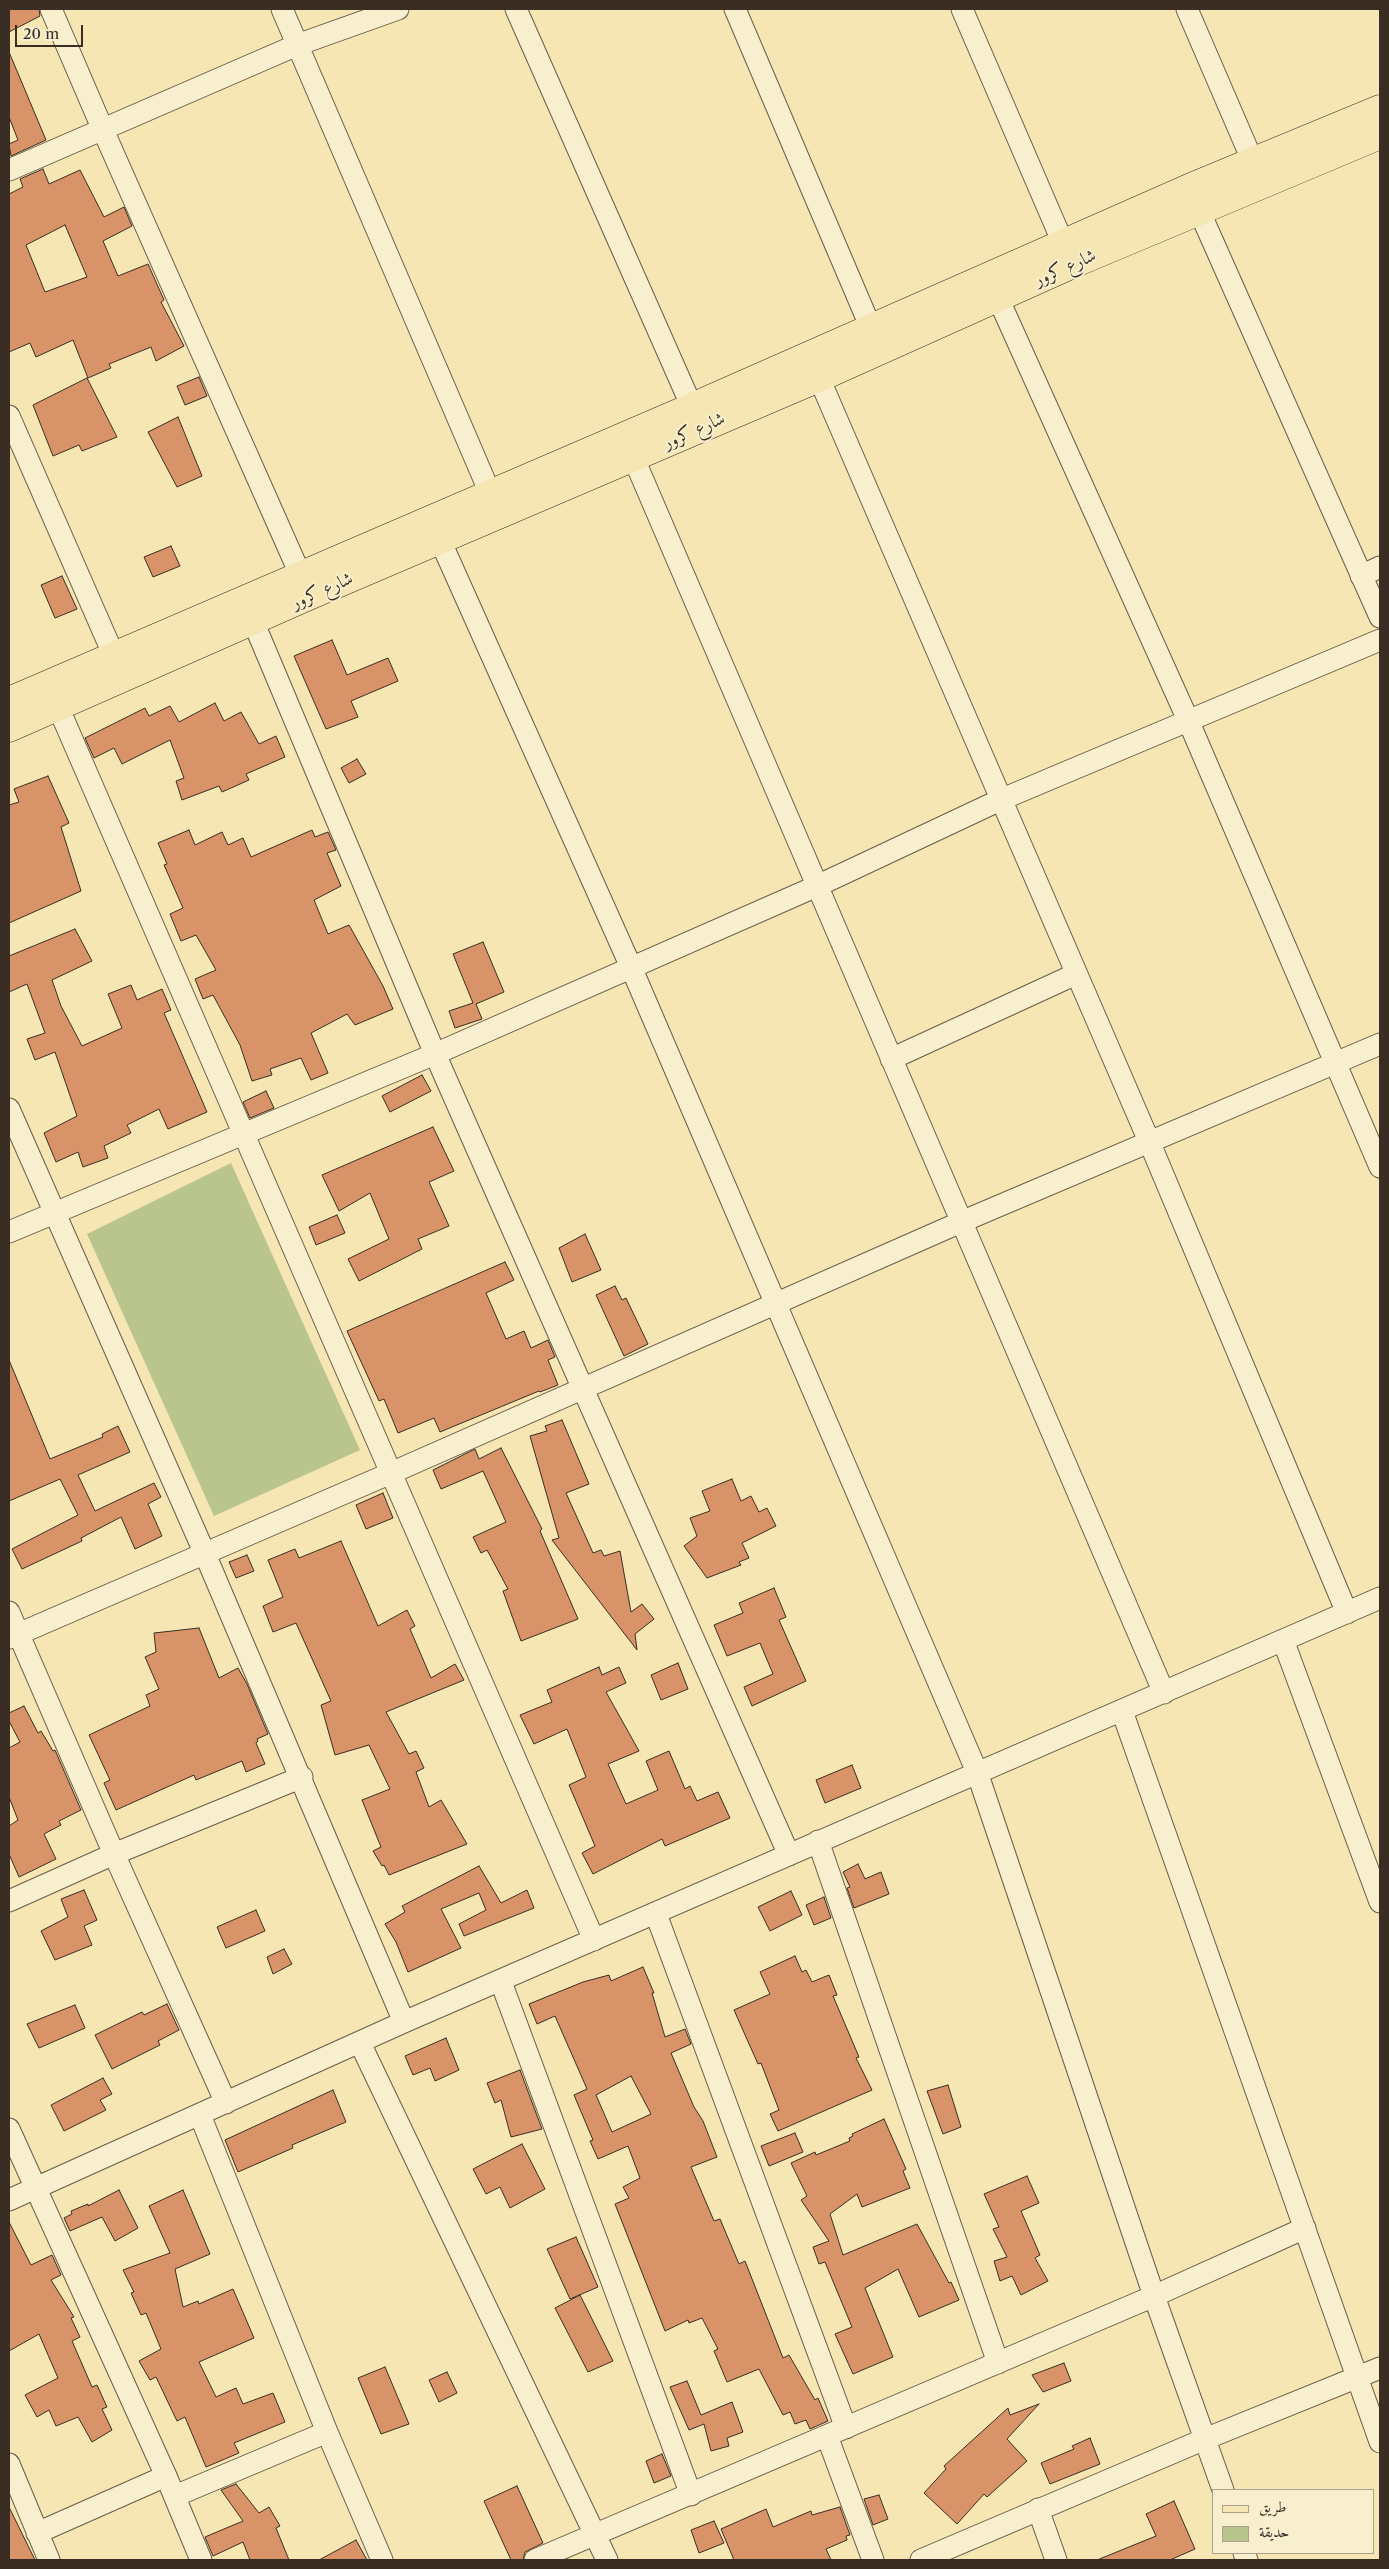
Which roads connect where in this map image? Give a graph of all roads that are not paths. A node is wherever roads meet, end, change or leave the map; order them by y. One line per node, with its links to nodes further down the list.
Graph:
1 (52, 9): 10 (street)
2 (282, 9): 8 (street)
3 (398, 9): 8 (street)
4 (516, 9): 19 (street)
5 (735, 9): 17 (street)
6 (962, 9): 15 (street)
7 (1187, 9): 13 (street)
8 (297, 45): 10 (street); 22 (street)
9 (1380, 108): 13 (main road, شارع كرور)
10 (103, 130): 12 (street); 25 (street)
11 (1380, 135): 13 (main road, شارع كرور)
12 (9, 170)
13 (1257, 173): 14 (main road, شارع كرور)
14 (1194, 200): 15 (main road, شارع كرور); 16 (main road, شارع كرور); 24 (street)
15 (1063, 243): 17 (main road, شارع كرور)
16 (998, 298): 18 (main road, شارع كرور); 32 (street)
17 (870, 326): 19 (main road, شارع كرور)
18 (819, 378): 21 (main road, شارع كرور); 34 (street)
19 (692, 407): 22 (main road, شارع كرور)
20 (9, 416): 29 (street)
21 (634, 459): 23 (main road, شارع كرور); 35 (street)
22 (490, 493): 25 (main road, شارع كرور)
23 (440, 540): 27 (main road, شارع كرور); 36 (street)
24 (1371, 572): 26 (street)
25 (300, 574): 29 (main road, شارع كرور)
26 (1380, 617)
27 (253, 621): 30 (main road, شارع كرور); 39 (street)
28 (1380, 640): 32 (street)
29 (114, 656): 30 (main road, شارع كرور)
30 (53, 695): 31 (main road, شارع كرور); 33 (main road, شارع كرور); 43 (street)
31 (9, 701)
32 (1188, 720): 34 (street); 41 (street)
33 (9, 728)
34 (1000, 800): 35 (street); 37 (street)
35 (817, 886): 36 (street); 40 (street)
36 (631, 967): 39 (street); 49 (street)
37 (1076, 974): 40 (street); 44 (street)
38 (1380, 1044): 41 (street)
39 (435, 1054): 43 (street); 50 (street)
40 (891, 1059): 47 (street)
41 (1336, 1062): 44 (street); 45 (street)
42 (9, 1108): 46 (street)
43 (243, 1135): 46 (street); 51 (street)
44 (1149, 1141): 47 (street); 55 (street)
45 (1380, 1167)
46 (55, 1212): 48 (street); 52 (street)
47 (961, 1222): 49 (street); 58 (street)
48 (9, 1232)
49 (776, 1304): 50 (street); 60 (street)
50 (583, 1389): 51 (street); 64 (street)
51 (391, 1473): 52 (street); 68 (street)
52 (205, 1554): 56 (street); 61 (street)
53 (1380, 1598): 55 (street)
54 (9, 1612): 56 (street)
55 (1347, 1613): 57 (street)
56 (14, 1636): 63 (street)
57 (1283, 1640): 58 (street); 66 (street)
58 (1164, 1693): 59 (street)
59 (1122, 1711): 60 (street); 77 (street)
60 (977, 1772): 62 (street); 78 (street)
61 (302, 1777): 63 (street); 70 (street)
62 (818, 1841): 64 (street); 79 (street)
63 (114, 1854): 65 (street); 72 (street)
64 (788, 1855): 67 (street)
65 (9, 1901)
66 (1380, 1902)
67 (656, 1914): 68 (street); 82 (street)
68 (594, 1940): 69 (street)
69 (502, 1982): 70 (street); 90 (street)
70 (404, 2022): 71 (street)
71 (360, 2043): 72 (street); 94 (street)
72 (226, 2103): 73 (street)
73 (200, 2115): 75 (street); 83 (street)
74 (9, 2129): 75 (street)
75 (35, 2188): 76 (street); 88 (street)
76 (9, 2200)
77 (1305, 2228): 78 (street); 81 (street)
78 (1154, 2296): 79 (street); 85 (street)
79 (998, 2363): 82 (street)
80 (1380, 2368): 81 (street)
81 (1356, 2377): 85 (street); 86 (street)
82 (846, 2428): 84 (street)
83 (328, 2432): 91 (street); 97 (street)
84 (826, 2436): 90 (street); 100 (street)
85 (1205, 2438): 89 (street); 92 (street)
86 (1380, 2442)
87 (9, 2464): 93 (street)
88 (166, 2476): 91 (street); 93 (street)
89 (1223, 2489)
90 (691, 2495): 94 (street)
91 (175, 2496): 96 (street)
92 (1038, 2509): 101 (street); 102 (street)
93 (37, 2533): 95 (street)
94 (595, 2536): 98 (street); 99 (street)
95 (49, 2560)
96 (201, 2560)
97 (382, 2560)
98 (535, 2560)
99 (607, 2560)
100 (873, 2560)
101 (921, 2560)
102 (1056, 2560)

